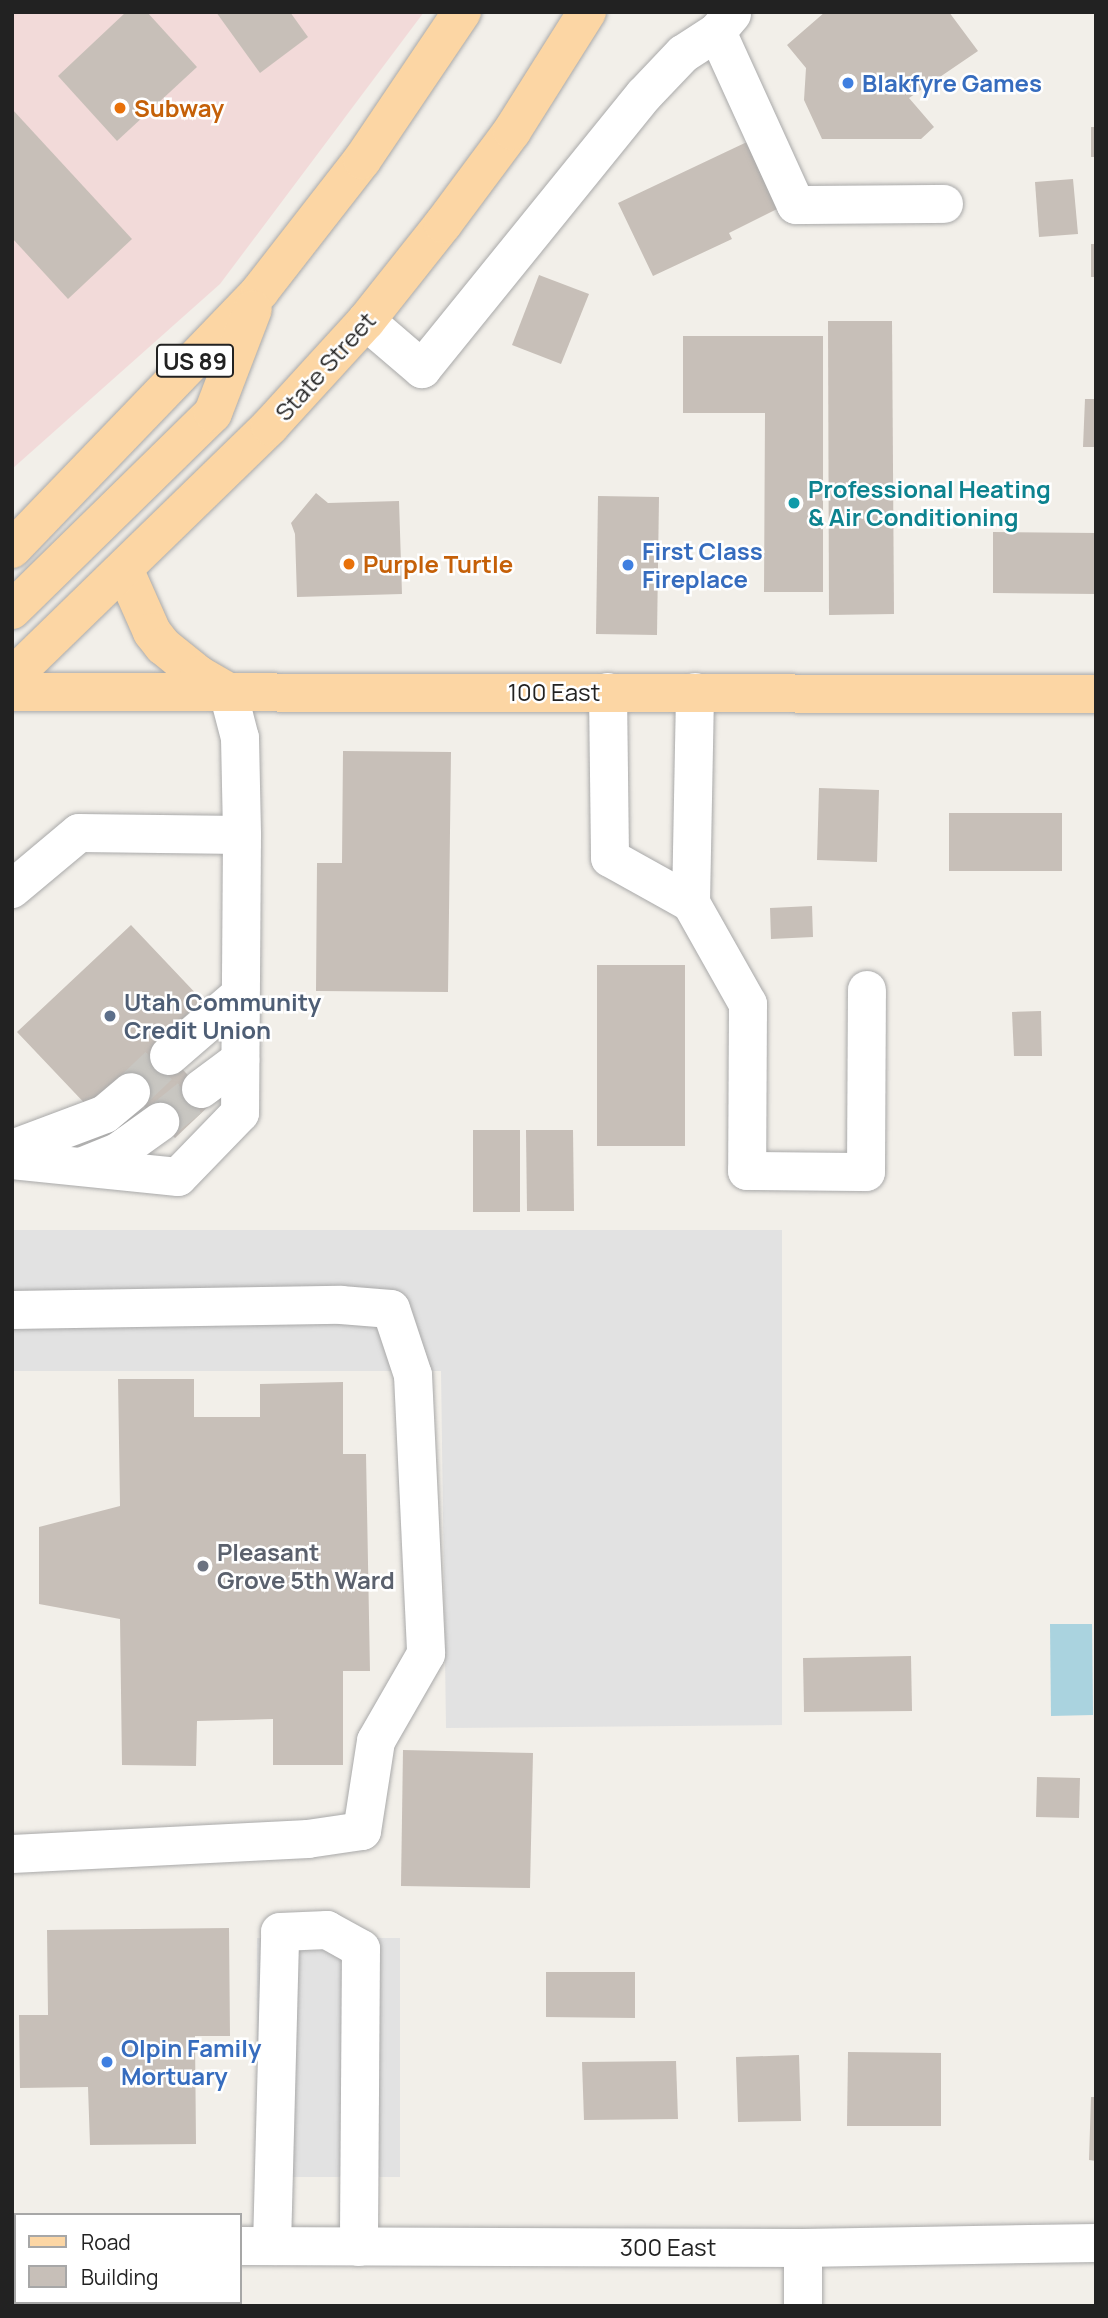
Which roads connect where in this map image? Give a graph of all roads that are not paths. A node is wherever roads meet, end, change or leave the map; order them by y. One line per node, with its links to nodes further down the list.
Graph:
1 (587, 12): 6 (main road, State Street)
2 (454, 20): 5 (main road, US 89)
3 (725, 22): 4 (street); 6 (street)
4 (944, 204)
5 (260, 291): 7 (main road, US 89); 9 (main road)
6 (366, 321): 8 (main road, State Street)
7 (12, 549)
8 (125, 571): 10 (main road, State Street); 12 (main road)
9 (12, 610)
10 (12, 677)
11 (12, 692): 12 (main road, 100 East)
12 (228, 692): 13 (main road, 100 East); 16 (street)
13 (608, 692): 14 (main road, 100 East); 18 (street)
14 (695, 692): 15 (main road, 100 East); 18 (street)
15 (1096, 694)
16 (242, 835): 17 (street); 20 (street)
17 (12, 889)
18 (691, 903): 19 (street)
19 (867, 990)
20 (240, 1008): 21 (street); 21 (street)
21 (240, 1060): 23 (street)
22 (18, 1157): 23 (street); 23 (street)
23 (81, 1167)
24 (12, 1310): 25 (street)
25 (12, 1854)
26 (1096, 2243): 29 (street, 300 East)
27 (256, 2246): 28 (street, 300 East); 28 (street)
28 (359, 2247): 29 (street, 300 East)
29 (803, 2248): 30 (street)
30 (803, 2306)

